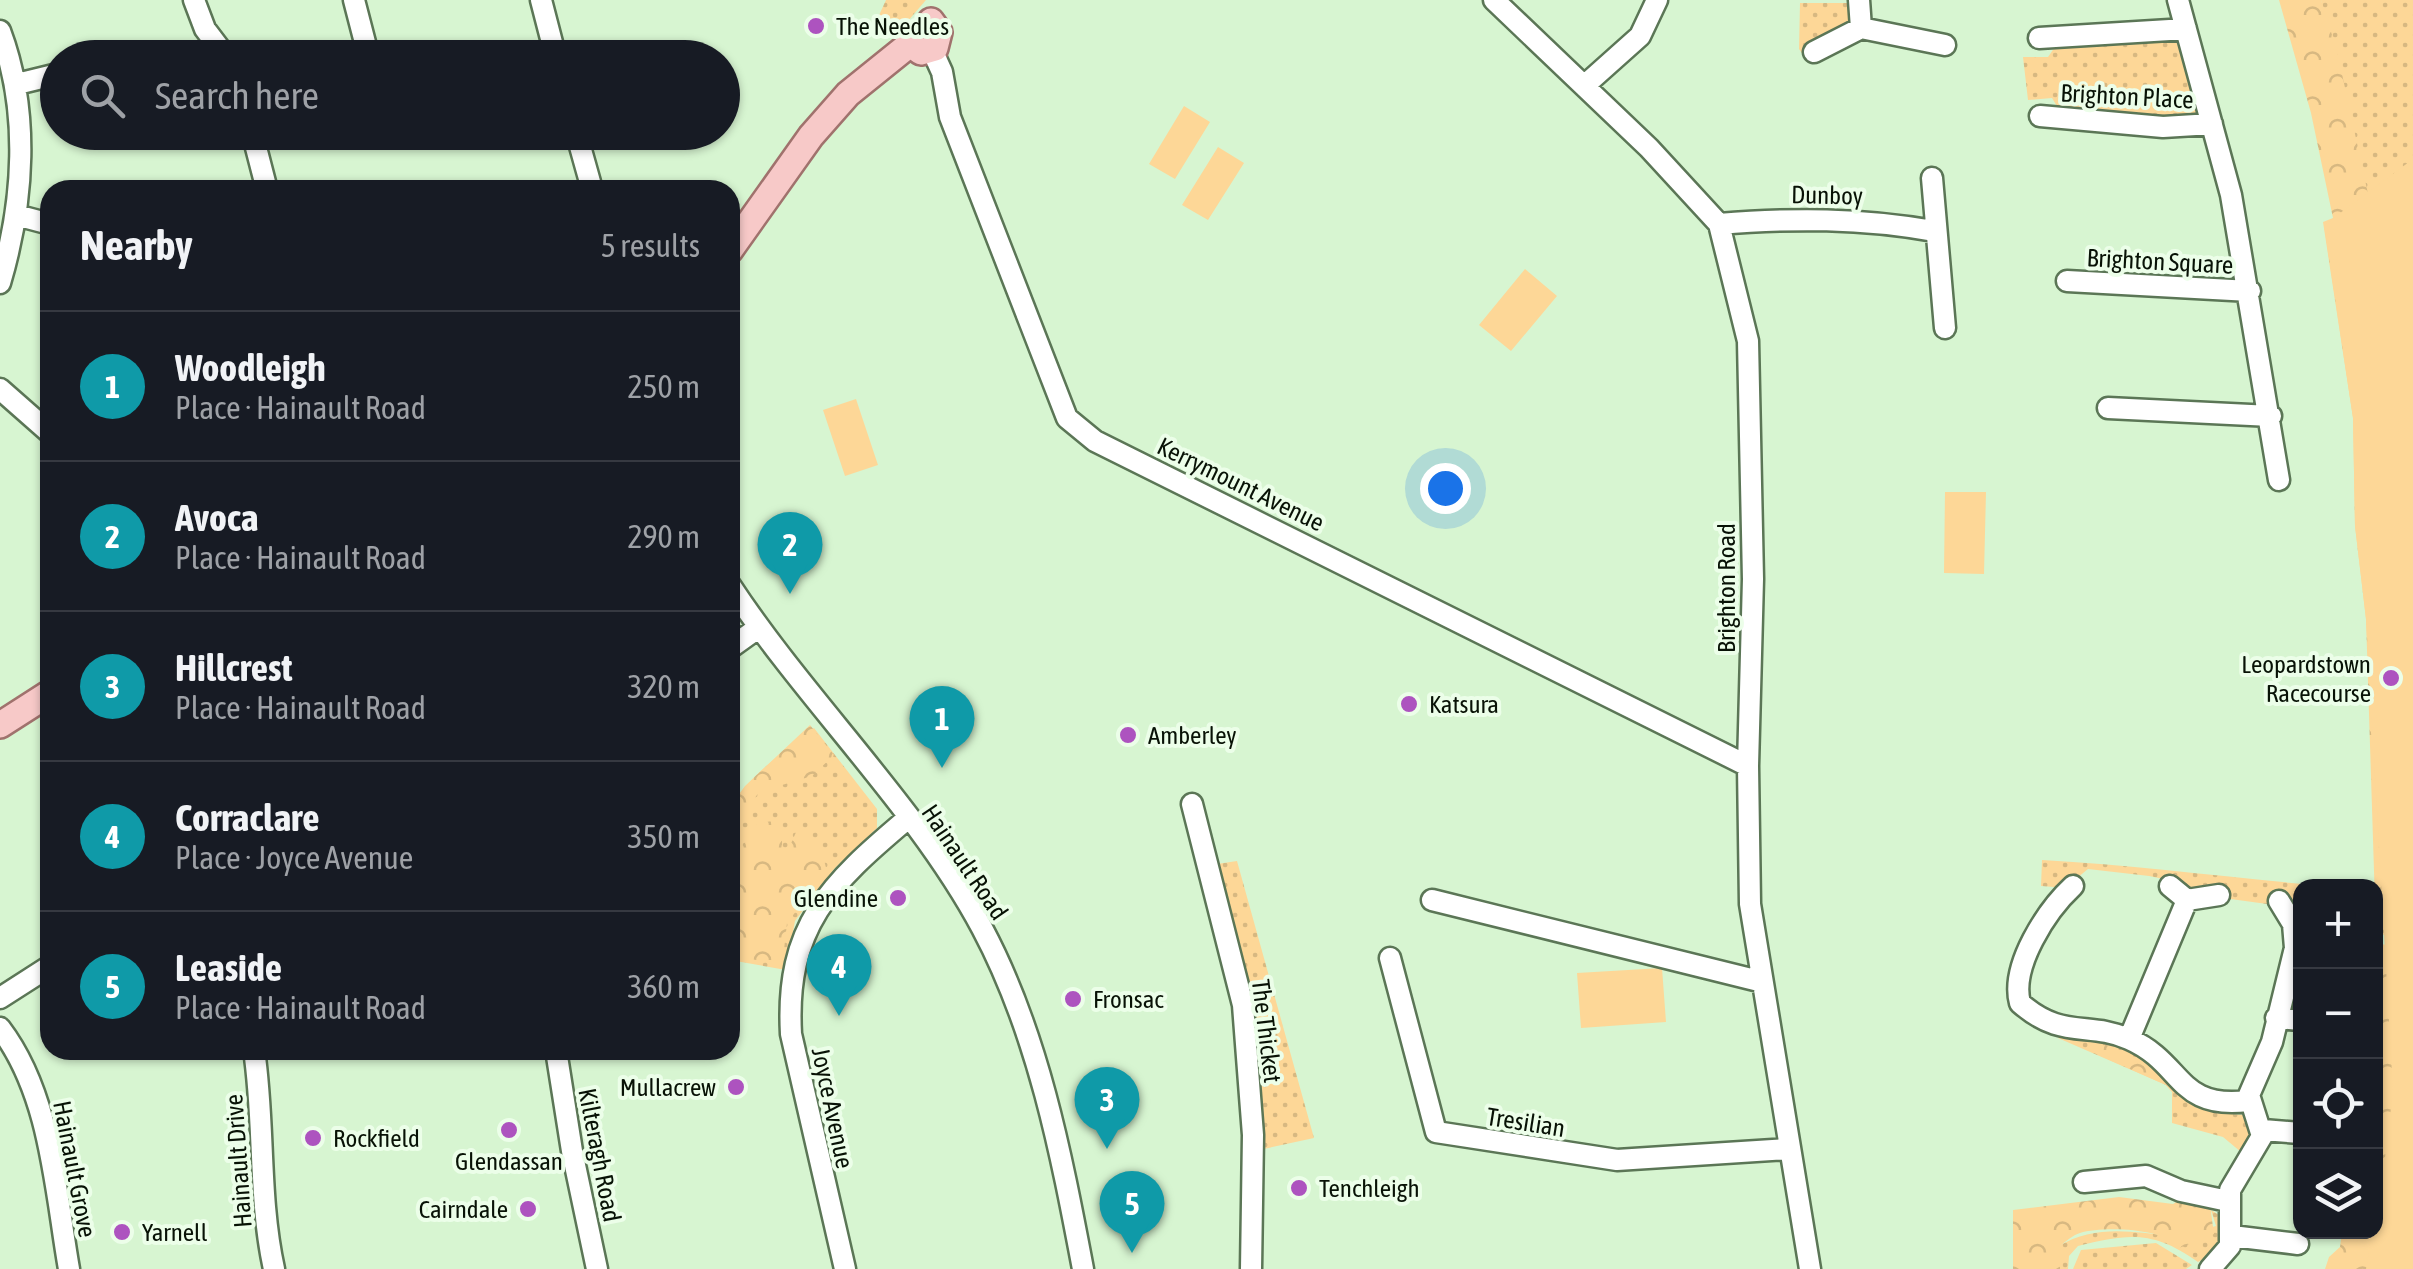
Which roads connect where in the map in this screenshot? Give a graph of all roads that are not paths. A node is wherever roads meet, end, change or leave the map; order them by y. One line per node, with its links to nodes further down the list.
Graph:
1 (194, 0): 13 (street)
2 (354, 0): 14 (street)
3 (541, 0): 15 (street)
4 (1658, 0): 21 (street)
5 (1859, 0): 9 (street)
6 (2178, 0): 10 (street, Brighton Place)
7 (1503, 3): 21 (street)
8 (937, 11): 17 (main road)
9 (1861, 28): 16 (street); 18 (street)
10 (2186, 29): 12 (street); 23 (street, Brighton Place)
11 (0, 32): 20 (street)
12 (2038, 38)
13 (213, 40)
14 (364, 40)
15 (551, 40)
16 (1945, 45)
17 (921, 47): 34 (main road); 49 (street, Kerrymount Avenue)
18 (1814, 52)
19 (40, 78): 20 (street)
20 (17, 84): 30 (street)
21 (1584, 86): 32 (street)
22 (2040, 116): 23 (street, Brighton Place)
23 (2212, 124): 29 (street, Brighton Place)
24 (257, 150): 27 (street)
25 (581, 150): 28 (street)
26 (1932, 178): 33 (street)
27 (265, 180)
28 (589, 180)
29 (2231, 195): 37 (street, Brighton Square)
30 (16, 215): 31 (street); 36 (street)
31 (40, 221)
32 (1719, 224): 33 (street, Dunboy); 49 (street, Brighton Road)
33 (1934, 231): 38 (street)
34 (740, 236)
35 (2067, 280): 37 (street, Brighton Square)
36 (0, 283)
37 (2250, 291): 41 (street, Brighton Square)
38 (1945, 328)
39 (0, 388): 42 (street)
40 (2108, 408): 41 (street)
41 (2271, 416): 43 (street, Brighton Square)
42 (40, 424)
43 (2278, 480)
44 (740, 601): 45 (street, Hainault Road)
45 (758, 628): 46 (street); 51 (street, Hainault Road)
46 (740, 641)
47 (40, 700): 48 (main road)
48 (0, 726)
49 (1748, 766): 60 (street, Brighton Road)
50 (1192, 804): 81 (street, The Thicket)
51 (907, 818): 79 (street, Joyce Avenue); 80 (street, Hainault Road)
52 (2073, 886): 65 (street)
53 (2219, 895): 65 (street)
54 (1432, 900): 60 (street)
55 (2279, 901): 56 (street)
56 (2293, 917)
57 (2293, 955): 62 (street)
58 (1390, 958): 71 (street, Tresilian)
59 (40, 972): 61 (street)
60 (1760, 980): 71 (street, Brighton Road)
61 (0, 998)
62 (2276, 1018): 63 (street); 68 (street)
63 (2293, 1019)
64 (0, 1028): 76 (street, Hainault Grove)
65 (2129, 1039): 68 (street)
66 (255, 1060): 77 (street, Hainault Drive)
67 (558, 1060): 78 (street, Kilteragh Road)
68 (2248, 1101): 69 (street)
69 (2263, 1130): 70 (street); 73 (street)
70 (2293, 1132)
71 (1788, 1149): 82 (street, Brighton Road)
72 (2084, 1182): 73 (street)
73 (2228, 1201): 74 (street)
74 (2232, 1236): 75 (street); 83 (street)
75 (2298, 1244)
76 (68, 1269)
77 (274, 1269)
78 (598, 1269)
79 (844, 1269)
80 (1083, 1269)
81 (1251, 1269)
82 (1810, 1269)
83 (2210, 1269)

